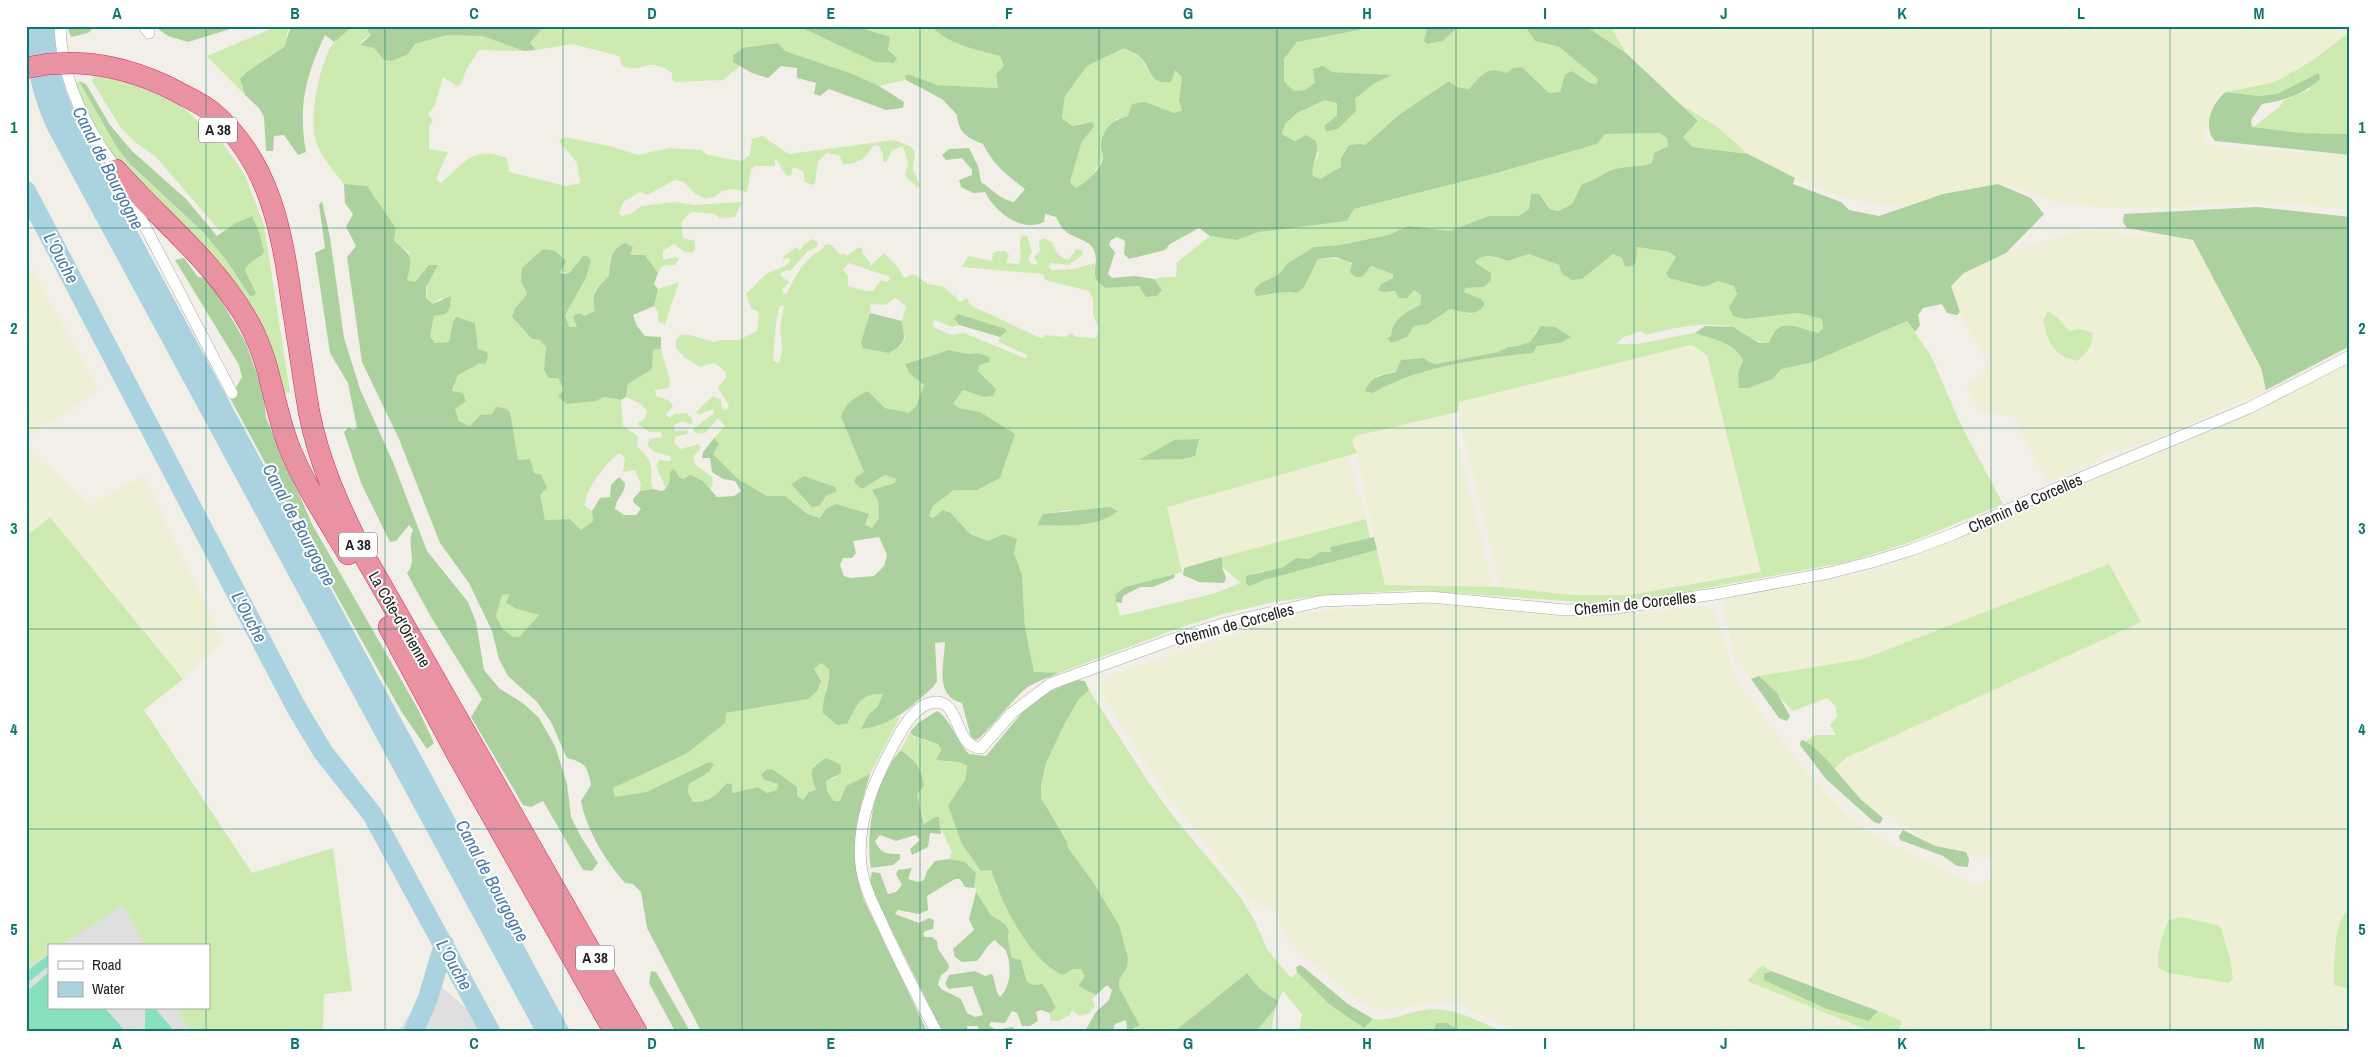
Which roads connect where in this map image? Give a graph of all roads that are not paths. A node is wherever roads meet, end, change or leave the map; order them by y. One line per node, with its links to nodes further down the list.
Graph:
1 (60, 26): 4 (street)
2 (26, 68): 3 (highway, La Côte-d'Orienne / A 38, bridge)
3 (174, 90): 7 (highway, La Côte-d'Orienne / A 38); 11 (highway, La Côte-d'Orienne / A 38)
4 (116, 170): 6 (street); 7 (highway)
5 (2350, 356): 12 (street, Chemin de Corcelles)
6 (232, 393)
7 (366, 584): 8 (highway, La Côte-d'Orienne / A 38)
8 (562, 940): 9 (highway); 10 (highway, La Côte-d'Orienne / A 38)
9 (604, 1031)
10 (614, 1031)
11 (636, 1031)
12 (936, 1031)

